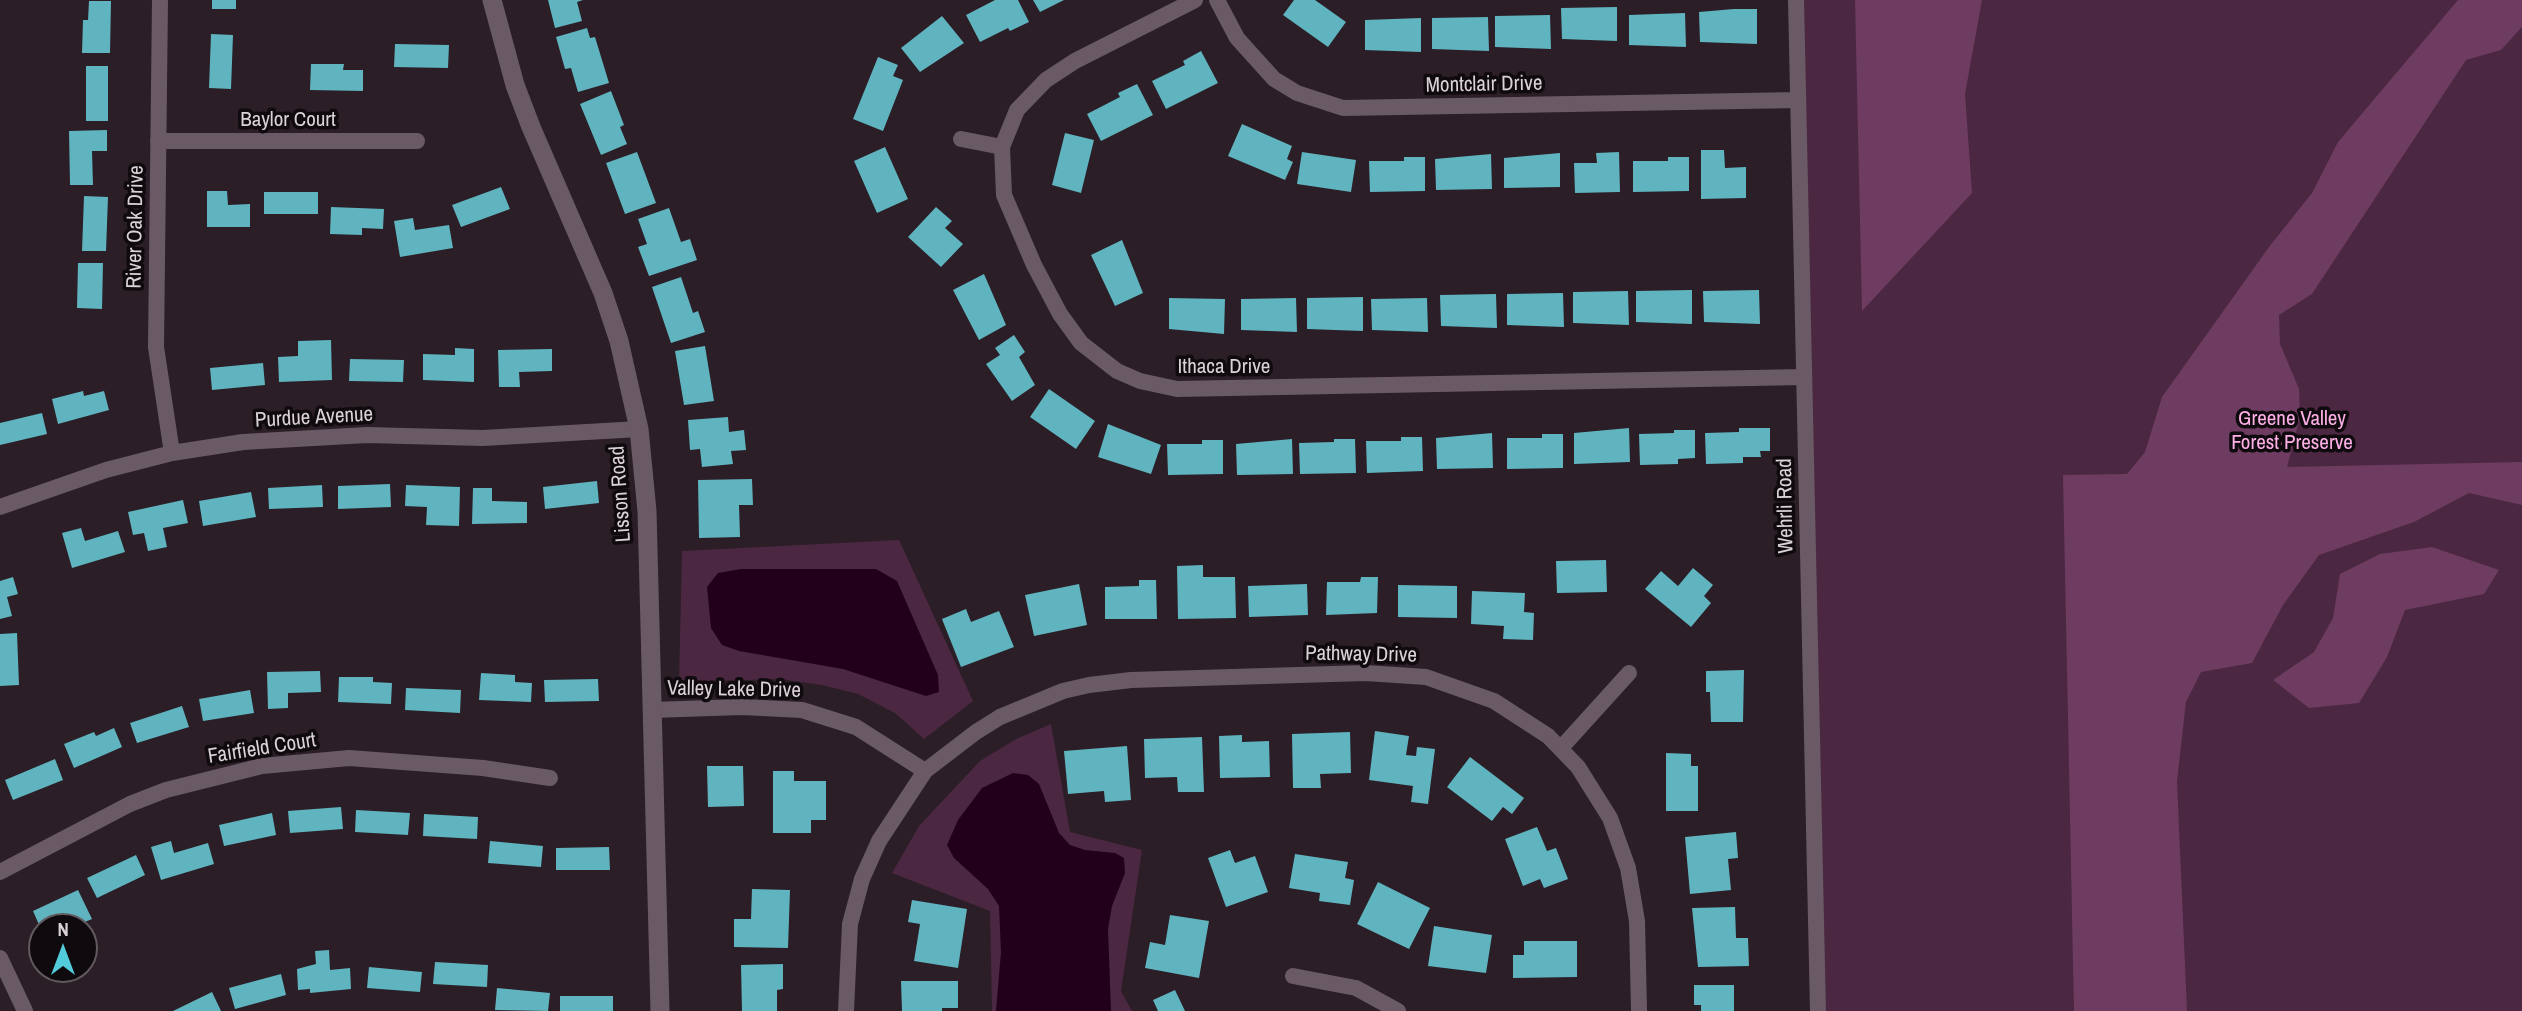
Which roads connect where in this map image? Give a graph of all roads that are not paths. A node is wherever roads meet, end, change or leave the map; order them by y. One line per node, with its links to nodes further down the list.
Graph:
1 (160, 0): 8 (street, River Oak Drive)
2 (492, 0): 12 (street, Lisson Road)
3 (1195, 0): 10 (street, Ithaca Drive)
4 (1217, 0): 6 (street, Montclair Drive)
5 (1796, 0): 6 (street, Wehrli Road)
6 (1798, 100): 11 (street, Wehrli Road)
7 (961, 139): 10 (street)
8 (158, 141): 9 (street, Baylor Court); 13 (street, River Oak Drive)
9 (417, 141)
10 (1002, 147): 11 (street, Ithaca Drive)
11 (1804, 377): 28 (street, Wehrli Road)
12 (639, 429): 13 (street, Purdue Avenue); 16 (street, Lisson Road)
13 (172, 453): 14 (street, Purdue Avenue)
14 (0, 506)
15 (1629, 673): 17 (street)
16 (652, 710): 18 (street, Valley Lake Drive); 24 (street, Lisson Road)
17 (1561, 748): 18 (street, Pathway Drive); 27 (street, Pathway Drive)
18 (925, 771): 25 (street)
19 (550, 778): 20 (street, Fairfield Court)
20 (0, 872)
21 (0, 958): 23 (street)
22 (1293, 976): 26 (street)
23 (25, 1011)
24 (660, 1011)
25 (846, 1011)
26 (1398, 1011)
27 (1639, 1011)
28 (1818, 1011)

